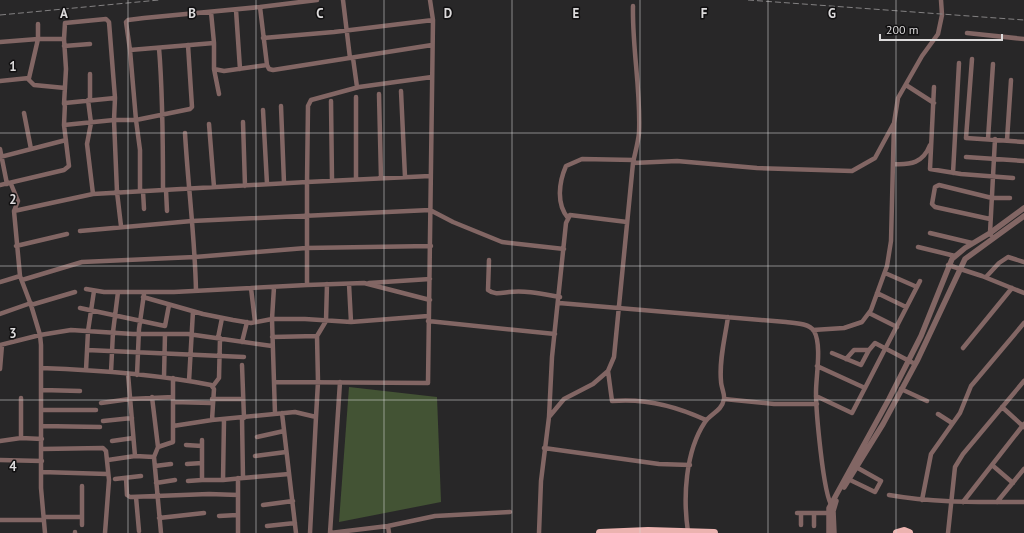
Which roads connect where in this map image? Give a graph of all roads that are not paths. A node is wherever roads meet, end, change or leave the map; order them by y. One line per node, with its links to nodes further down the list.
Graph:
1 (317, 0): 6 (street)
2 (343, 0): 11 (street)
3 (430, 0): 9 (street)
4 (941, 0): 37 (street)
5 (633, 6): 74 (street)
6 (260, 7): 7 (street); 13 (street)
7 (236, 10): 8 (street); 30 (street)
8 (211, 12): 18 (street); 24 (street)
9 (433, 20): 11 (street); 21 (street)
10 (38, 24): 14 (street)
11 (346, 31): 13 (street); 25 (street)
12 (967, 33): 16 (street)
13 (263, 38): 29 (street)
14 (38, 39): 15 (street); 17 (street); 34 (street)
15 (64, 39): 22 (street); 45 (street)
16 (1024, 39)
17 (0, 42)
18 (214, 43): 20 (street); 31 (street)
19 (90, 44): 22 (street)
20 (188, 45): 23 (street); 53 (street)
21 (432, 45): 25 (street); 33 (street)
22 (64, 46): 39 (street)
23 (159, 48): 24 (street); 53 (street)
24 (130, 50): 55 (street)
25 (352, 58): 29 (street); 40 (street)
26 (972, 59): 62 (street)
27 (959, 63): 76 (street)
28 (993, 64): 62 (street)
29 (267, 65): 30 (street)
30 (240, 68): 31 (street)
31 (214, 69): 42 (street)
32 (90, 74): 46 (street)
33 (432, 77): 40 (street); 77 (street)
34 (28, 79): 36 (street); 39 (street)
35 (1011, 80): 65 (street)
36 (0, 81)
37 (906, 85): 49 (street); 58 (street)
38 (934, 87): 49 (street)
39 (66, 88): 48 (street)
40 (357, 88): 84 (street)
41 (402, 91): 78 (street)
42 (219, 94)
43 (379, 94): 80 (street)
44 (356, 97): 82 (street)
45 (115, 98): 46 (street); 54 (street)
46 (89, 99): 48 (street); 57 (street)
47 (331, 101): 83 (street)
48 (64, 102): 60 (street)
49 (934, 103): 67 (street)
50 (281, 106): 85 (street)
51 (263, 110): 87 (street)
52 (24, 112): 69 (street)
53 (161, 114): 55 (street); 92 (street)
54 (114, 120): 55 (street); 57 (street); 94 (street)
55 (136, 120): 93 (street)
56 (243, 122): 89 (street)
57 (91, 123): 60 (street); 95 (street)
58 (894, 123): 74 (street); 75 (street)
59 (209, 124): 90 (street)
60 (64, 125): 64 (street)
61 (185, 133): 91 (street)
62 (988, 139): 63 (street)
63 (995, 139): 65 (street); 72 (street)
64 (66, 140): 69 (street); 86 (street)
65 (1007, 140): 66 (street)
66 (1024, 142)
67 (932, 143): 75 (street); 76 (street)
68 (0, 149): 70 (street)
69 (31, 149): 70 (street)
70 (1, 157): 86 (street)
71 (966, 157): 72 (street)
72 (994, 159): 73 (street); 79 (street)
73 (1024, 161)
74 (634, 162): 105 (street); 108 (street)
75 (893, 164): 126 (street)
76 (953, 173): 79 (street)
77 (430, 176): 78 (street); 100 (street)
78 (405, 177): 80 (street)
79 (993, 177): 81 (street); 96 (street)
80 (381, 178): 82 (street)
81 (1013, 178)
82 (356, 179): 83 (street)
83 (332, 180): 84 (street)
84 (307, 182): 85 (street); 103 (street)
85 (284, 183): 87 (street)
86 (9, 184): 88 (street); 101 (street)
87 (267, 184): 89 (street)
88 (0, 185)
89 (245, 186): 90 (street)
90 (214, 187): 91 (street)
91 (189, 188): 92 (street); 107 (street)
92 (164, 190): 93 (street); 102 (street)
93 (141, 191): 94 (street); 98 (street)
94 (117, 192): 95 (street); 109 (street)
95 (93, 194): 101 (street)
96 (992, 198): 97 (street); 106 (street); 106 (street)
97 (1010, 198)
98 (144, 208)
99 (1024, 208): 113 (street)
100 (430, 210): 103 (street); 116 (street); 119 (street)
101 (14, 211): 115 (street)
102 (167, 211)
103 (306, 216): 107 (street); 118 (street)
104 (1024, 216): 113 (street)
105 (568, 218): 108 (street); 119 (street)
106 (990, 220): 113 (street)
107 (192, 222): 109 (street); 121 (street)
108 (627, 222): 154 (street)
109 (121, 226): 110 (street)
110 (80, 230)
111 (930, 233): 114 (street)
112 (67, 234): 115 (street)
113 (991, 235): 114 (street); 125 (street)
114 (972, 243): 120 (street)
115 (16, 246): 128 (street)
116 (430, 246): 118 (street); 129 (street)
117 (918, 247): 120 (street)
118 (306, 248): 121 (street); 135 (street)
119 (564, 249): 148 (street)
120 (956, 256): 124 (street)
121 (195, 257): 128 (street); 142 (street)
122 (489, 260): 148 (street)
123 (1024, 262): 127 (street)
124 (948, 265): 125 (street); 199 (street)
125 (959, 268): 127 (street); 200 (street)
126 (884, 273): 137 (street); 145 (street)
127 (984, 276): 139 (street)
128 (21, 278): 131 (street); 151 (street)
129 (430, 279): 132 (street); 149 (street)
130 (920, 281): 137 (street)
131 (0, 282)
132 (364, 283): 134 (street); 149 (street)
133 (327, 284): 134 (street); 135 (street); 166 (street)
134 (350, 284): 169 (street)
135 (307, 285): 136 (street)
136 (274, 287): 138 (street); 164 (street)
137 (917, 287): 155 (street)
138 (251, 288): 142 (street); 168 (street)
139 (1012, 288): 146 (street); 188 (street)
140 (86, 289): 141 (street)
141 (94, 291): 144 (street); 156 (street)
142 (196, 291): 147 (street)
143 (75, 292): 151 (street)
144 (118, 292): 147 (street); 160 (street)
145 (877, 293): 155 (street); 158 (street)
146 (1024, 293)
147 (144, 294): 152 (street); 165 (street)
148 (560, 296): 150 (street)
149 (430, 300): 163 (street)
150 (559, 303): 154 (street); 178 (street)
151 (31, 304): 159 (street); 179 (street)
152 (169, 305): 157 (street); 171 (street)
153 (80, 308): 156 (street)
154 (619, 308): 161 (street); 206 (street)
155 (906, 308): 172 (street)
156 (91, 310): 160 (street); 174 (street)
157 (193, 311): 162 (street); 180 (street)
158 (869, 313): 172 (street); 173 (street)
159 (0, 314)
160 (115, 315): 165 (street); 175 (street)
161 (728, 317): 173 (street); 228 (street)
162 (222, 318): 167 (street); 183 (street)
163 (428, 318): 169 (street); 178 (street); 216 (street)
164 (272, 319): 166 (street); 168 (street); 182 (street)
165 (140, 320): 171 (street); 176 (street)
166 (326, 321): 169 (street); 181 (street)
167 (247, 322): 168 (street); 184 (street)
168 (254, 322)
169 (351, 322)
170 (1024, 323): 247 (street)
171 (166, 326): 177 (street)
172 (897, 327): 187 (street)
173 (813, 330): 202 (street)
174 (88, 331): 175 (street); 179 (street); 189 (street)
175 (113, 332): 176 (street); 191 (street)
176 (138, 334): 177 (street); 192 (street)
177 (165, 334): 180 (street); 193 (street)
178 (555, 334): 240 (street)
179 (40, 335): 185 (street); 203 (street)
180 (192, 335): 183 (street); 195 (street)
181 (317, 336): 182 (street); 215 (street)
182 (272, 337): 186 (street)
183 (219, 338): 184 (street); 196 (street)
184 (242, 342): 186 (street)
185 (1, 345): 204 (street)
186 (272, 346): 214 (street)
187 (886, 348): 190 (street); 199 (street); 218 (street)
188 (964, 348)
189 (87, 350): 191 (street); 205 (street)
190 (869, 350): 198 (street); 198 (street)
191 (113, 352): 192 (street); 207 (street)
192 (138, 353): 193 (street); 209 (street)
193 (164, 353): 195 (street); 210 (street)
194 (832, 353): 198 (street)
195 (191, 355): 196 (street); 212 (street)
196 (220, 356): 197 (street); 217 (street)
197 (244, 357)
198 (846, 359)
199 (909, 361): 200 (street); 253 (street)
200 (915, 364): 219 (street)
201 (242, 365): 225 (street)
202 (817, 366): 218 (street); 222 (street)
203 (41, 368): 205 (street); 220 (street)
204 (0, 369)
205 (86, 370): 207 (street)
206 (608, 371): 240 (street); 245 (street)
207 (111, 372): 208 (street)
208 (128, 374): 209 (street); 226 (street)
209 (137, 375): 210 (street)
210 (164, 377): 211 (street)
211 (173, 378): 212 (street); 227 (street)
212 (189, 381): 217 (street)
213 (1024, 381): 233 (street)
214 (274, 382): 215 (street); 237 (street)
215 (318, 382): 216 (street); 239 (street)
216 (340, 382): 332 (street)
217 (213, 386): 229 (street)
218 (865, 388): 222 (street)
219 (901, 389): 230 (street); 253 (street)
220 (42, 390): 221 (street); 234 (street)
221 (80, 390)
222 (816, 396): 232 (street)
223 (152, 397): 226 (street); 227 (street); 263 (street)
224 (21, 398): 255 (street)
225 (242, 398): 229 (street); 242 (street)
226 (130, 399): 231 (street); 241 (street)
227 (173, 399): 229 (street); 249 (street)
228 (724, 399): 232 (street); 245 (street)
229 (212, 401): 243 (street)
230 (927, 401)
231 (100, 403)
232 (817, 404): 307 (street)
233 (1002, 407): 250 (street); 302 (street)
234 (42, 410): 235 (street); 248 (street)
235 (96, 410)
236 (282, 413): 237 (street); 239 (street); 252 (street)
237 (275, 414): 242 (street)
238 (938, 414): 247 (street)
239 (316, 417): 331 (street)
240 (549, 417): 264 (street)
241 (132, 418): 246 (street); 256 (street)
242 (243, 418): 244 (street); 286 (street)
243 (212, 420): 244 (street); 249 (street)
244 (224, 420): 291 (street)
245 (706, 420): 276 (street)
246 (102, 421)
247 (952, 423): 300 (street)
248 (42, 426): 251 (street); 257 (street)
249 (173, 426): 263 (street)
250 (1023, 426): 277 (street)
251 (100, 427)
252 (284, 432): 254 (street); 266 (street)
253 (874, 433): 279 (street); 288 (street)
254 (257, 437)
255 (20, 438): 257 (street); 259 (street)
256 (133, 438): 260 (street); 267 (street)
257 (42, 439): 265 (street)
258 (202, 440): 262 (street)
259 (0, 441)
260 (112, 441)
261 (186, 445): 262 (street)
262 (202, 446): 273 (street)
263 (158, 447): 269 (street)
264 (544, 448): 276 (street); 334 (street)
265 (42, 449): 271 (street); 272 (street)
266 (286, 452): 268 (street); 283 (street)
267 (134, 456): 269 (street); 271 (street)
268 (255, 456)
269 (154, 457): 278 (street)
270 (0, 460): 272 (street)
271 (108, 460): 282 (street)
272 (42, 461): 281 (street)
273 (202, 463): 275 (street); 290 (street)
274 (171, 464): 278 (street)
275 (187, 464)
276 (690, 465): 325 (street)
277 (992, 465): 294 (street); 303 (street)
278 (155, 466): 293 (street)
279 (856, 467): 288 (street); 288 (street)
280 (1024, 469): 294 (street)
281 (42, 472): 282 (street); 315 (street)
282 (108, 474): 327 (street)
283 (289, 474): 286 (street); 301 (street)
284 (141, 476): 285 (street)
285 (126, 478): 287 (street); 299 (street)
286 (240, 478): 291 (street); 297 (street)
287 (115, 479)
288 (847, 479): 307 (street)
289 (175, 480): 293 (street)
290 (202, 480): 291 (street); 292 (street)
291 (223, 480)
292 (188, 481)
293 (156, 483): 296 (street)
294 (1013, 483): 304 (street)
295 (82, 486): 314 (street)
296 (157, 495): 297 (street); 299 (street); 316 (street)
297 (238, 495): 312 (street)
298 (889, 495): 300 (street)
299 (136, 497): 324 (street)
300 (922, 500): 302 (street)
301 (293, 501): 306 (street); 318 (street)
302 (951, 502): 303 (street); 341 (street)
303 (963, 502): 304 (street)
304 (997, 502): 305 (street)
305 (1024, 502)
306 (263, 505)
307 (832, 506): 311 (street); 338 (street)
308 (204, 512): 316 (street)
309 (510, 512): 322 (street)
310 (814, 513): 311 (street); 320 (street); 323 (street)
311 (829, 513): 337 (street)
312 (238, 515): 313 (street); 329 (street)
313 (219, 516)
314 (82, 517): 315 (street); 319 (street)
315 (44, 518): 317 (street); 326 (street)
316 (159, 518): 328 (street)
317 (0, 520)
318 (295, 524): 321 (street); 330 (street)
319 (82, 525)
320 (801, 525)
321 (267, 526)
322 (388, 526): 332 (street); 333 (street)
323 (814, 526)
324 (140, 531)
325 (688, 532): 335 (highway); 336 (highway)
326 (45, 533)
327 (104, 533)
328 (161, 533)
329 (238, 533)
330 (296, 533)
331 (310, 533)
332 (330, 533)
333 (389, 533)
334 (539, 533)
335 (600, 533)
336 (714, 533)
337 (829, 533)
338 (834, 533)
339 (897, 533): 340 (highway)
340 (908, 533)
341 (948, 533)

